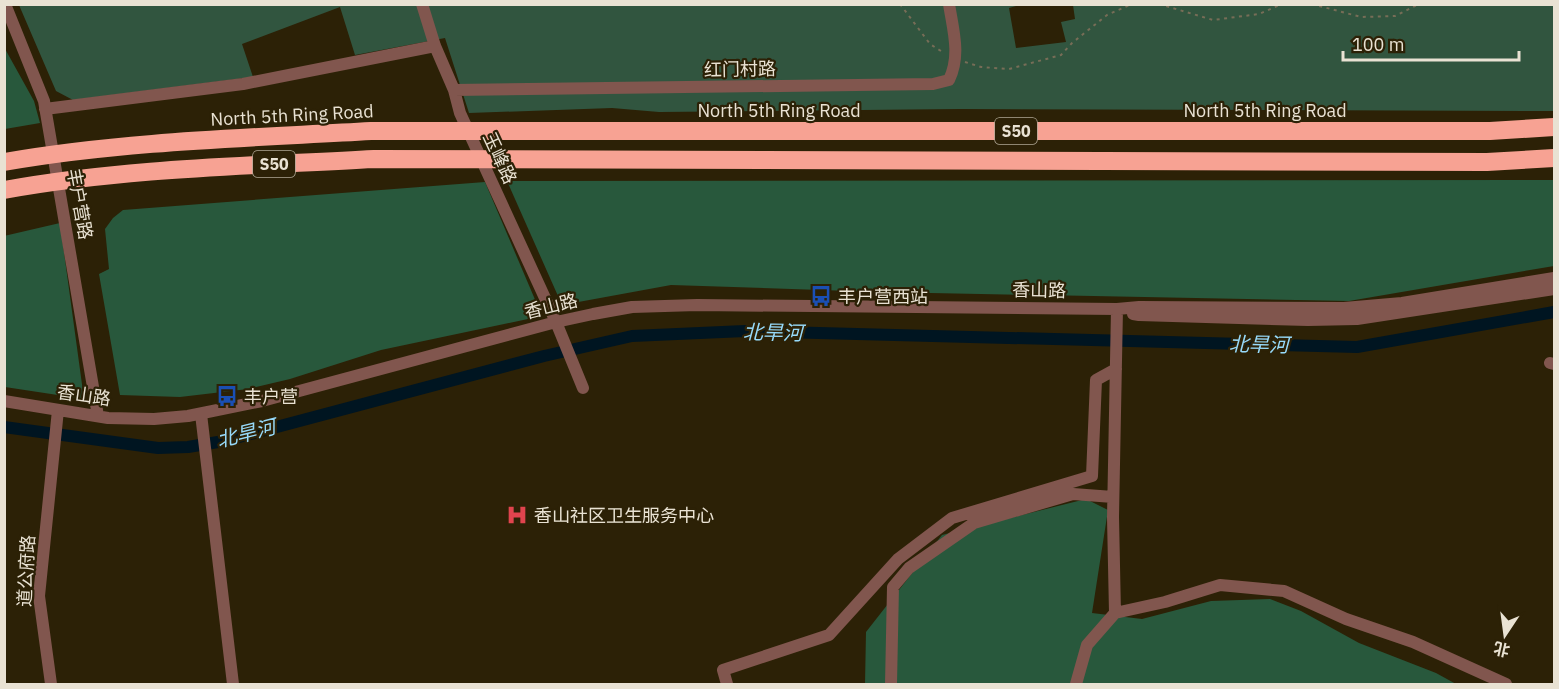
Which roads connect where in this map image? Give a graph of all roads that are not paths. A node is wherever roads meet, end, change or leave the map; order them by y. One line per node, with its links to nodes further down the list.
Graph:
1 (5, 4): 6 (street, 丰户营路)
2 (422, 4): 4 (street, 玉峰路)
3 (949, 4): 5 (street, 红门村路)
4 (435, 46): 5 (street, 玉峰路); 6 (street)
5 (454, 90): 14 (street, 玉峰路)
6 (45, 109): 20 (street, 丰户营路)
7 (1554, 127): 9 (highway, North 5th Ring Road / S50)
8 (1554, 158): 10 (highway, S50)
9 (14, 161)
10 (4, 190)
11 (1554, 278): 13 (street, 香山路)
12 (1554, 290): 13 (street, 香山路)
13 (1117, 309): 14 (street, 香山路); 15 (street)
14 (556, 322): 16 (street, 玉峰路); 19 (street, 香山路)
15 (1116, 369): 21 (street); 25 (street)
16 (583, 388)
17 (4, 401): 18 (street, 香山路)
18 (58, 410): 20 (street, 香山路); 23 (street, 道公府路)
19 (201, 414): 20 (street, 香山路); 24 (street)
20 (98, 416)
21 (1113, 497): 22 (street); 26 (street)
22 (1114, 613): 27 (street); 28 (street)
23 (51, 684)
24 (234, 684)
25 (727, 684)
26 (891, 684)
27 (1076, 684)
28 (1506, 684)

